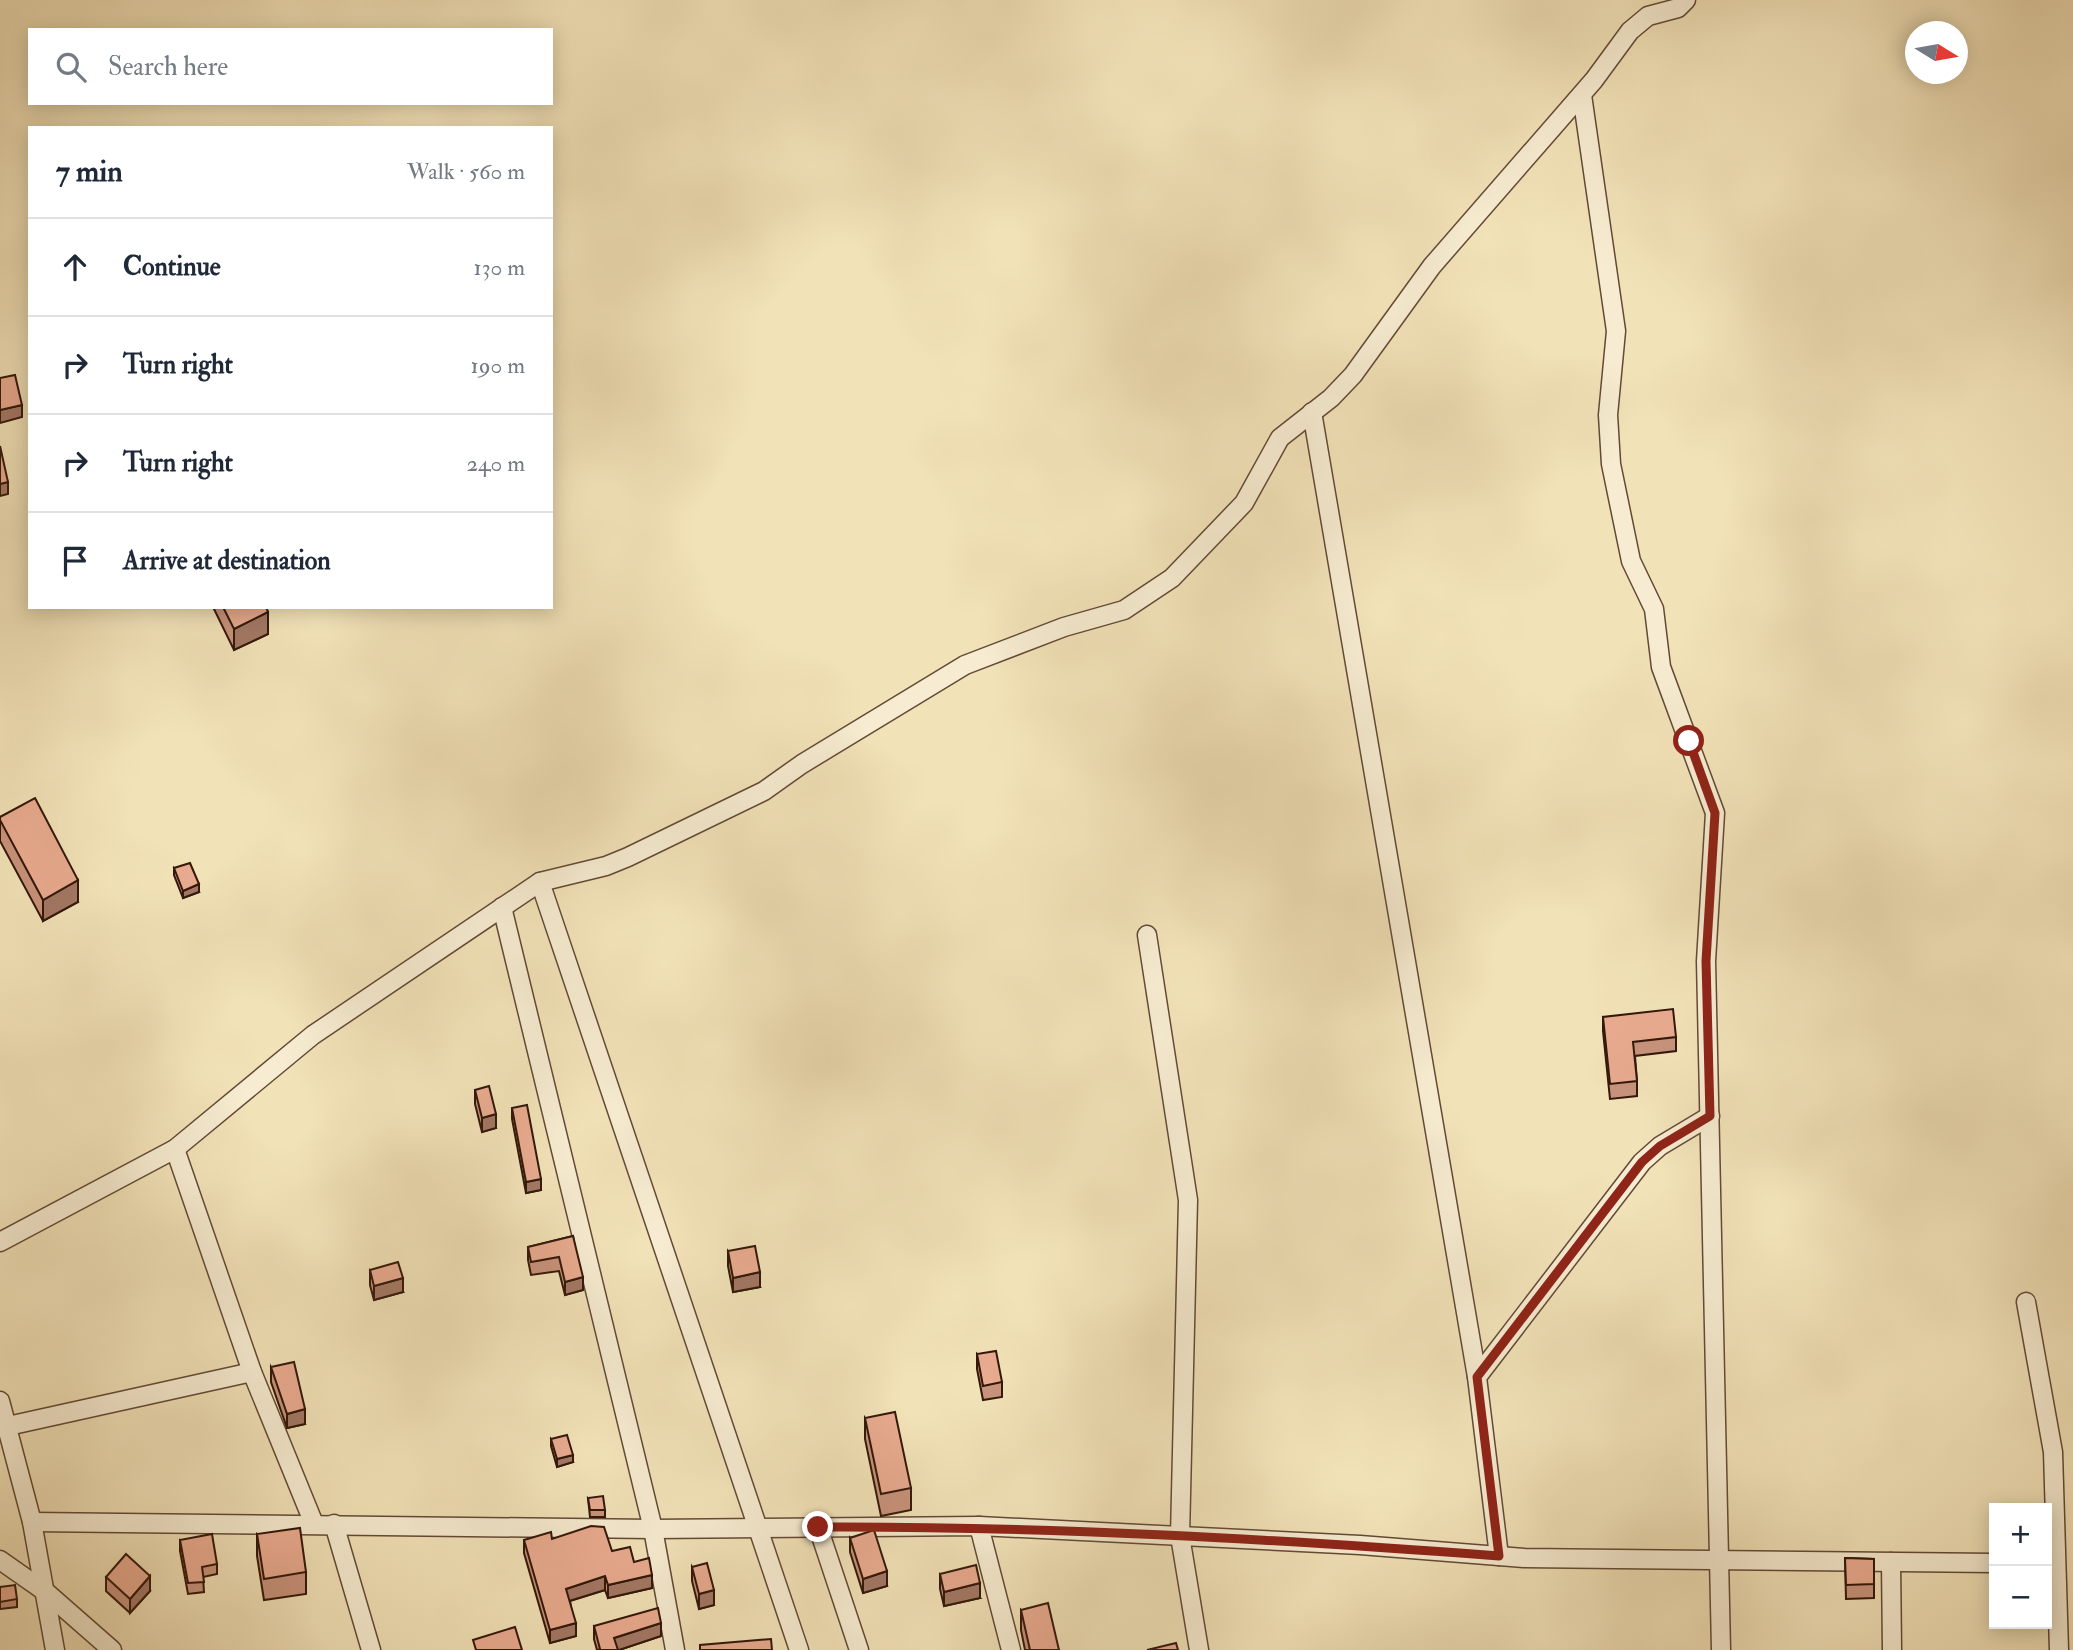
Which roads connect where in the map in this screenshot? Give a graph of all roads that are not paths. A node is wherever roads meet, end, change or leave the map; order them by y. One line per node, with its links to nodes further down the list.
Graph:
1 (1686, 0): 2 (street)
2 (1582, 95): 3 (street); 7 (street)
3 (1312, 412): 4 (street); 12 (street)
4 (540, 882): 5 (street); 20 (street)
5 (502, 907): 8 (street); 21 (street)
6 (1147, 934): 22 (street)
7 (1710, 1116): 12 (street); 24 (street)
8 (175, 1150): 9 (street); 11 (street)
9 (0, 1242)
10 (2026, 1302): 27 (street)
11 (252, 1372): 14 (street); 16 (street)
12 (1477, 1377): 23 (street)
13 (0, 1401): 14 (street)
14 (8, 1426): 15 (street)
15 (32, 1522): 16 (street); 29 (street)
16 (314, 1524): 17 (street)
17 (334, 1524): 21 (street); 32 (street)
18 (979, 1526): 19 (street); 22 (street); 36 (street)
19 (818, 1527): 20 (street); 35 (street)
20 (758, 1528): 21 (street); 34 (street)
21 (653, 1530): 33 (street)
22 (1180, 1536): 23 (street); 37 (street)
23 (1499, 1556): 24 (street)
24 (1719, 1559): 26 (street); 38 (street)
25 (0, 1560): 29 (street)
26 (1891, 1562): 28 (street); 39 (street)
27 (2060, 1562): 40 (street)
28 (1989, 1563)
29 (47, 1593): 30 (street); 31 (street)
30 (55, 1650)
31 (112, 1650)
32 (371, 1650)
33 (676, 1650)
34 (799, 1650)
35 (859, 1650)
36 (1011, 1650)
37 (1199, 1650)
38 (1721, 1650)
39 (1892, 1650)
40 (2059, 1650)

